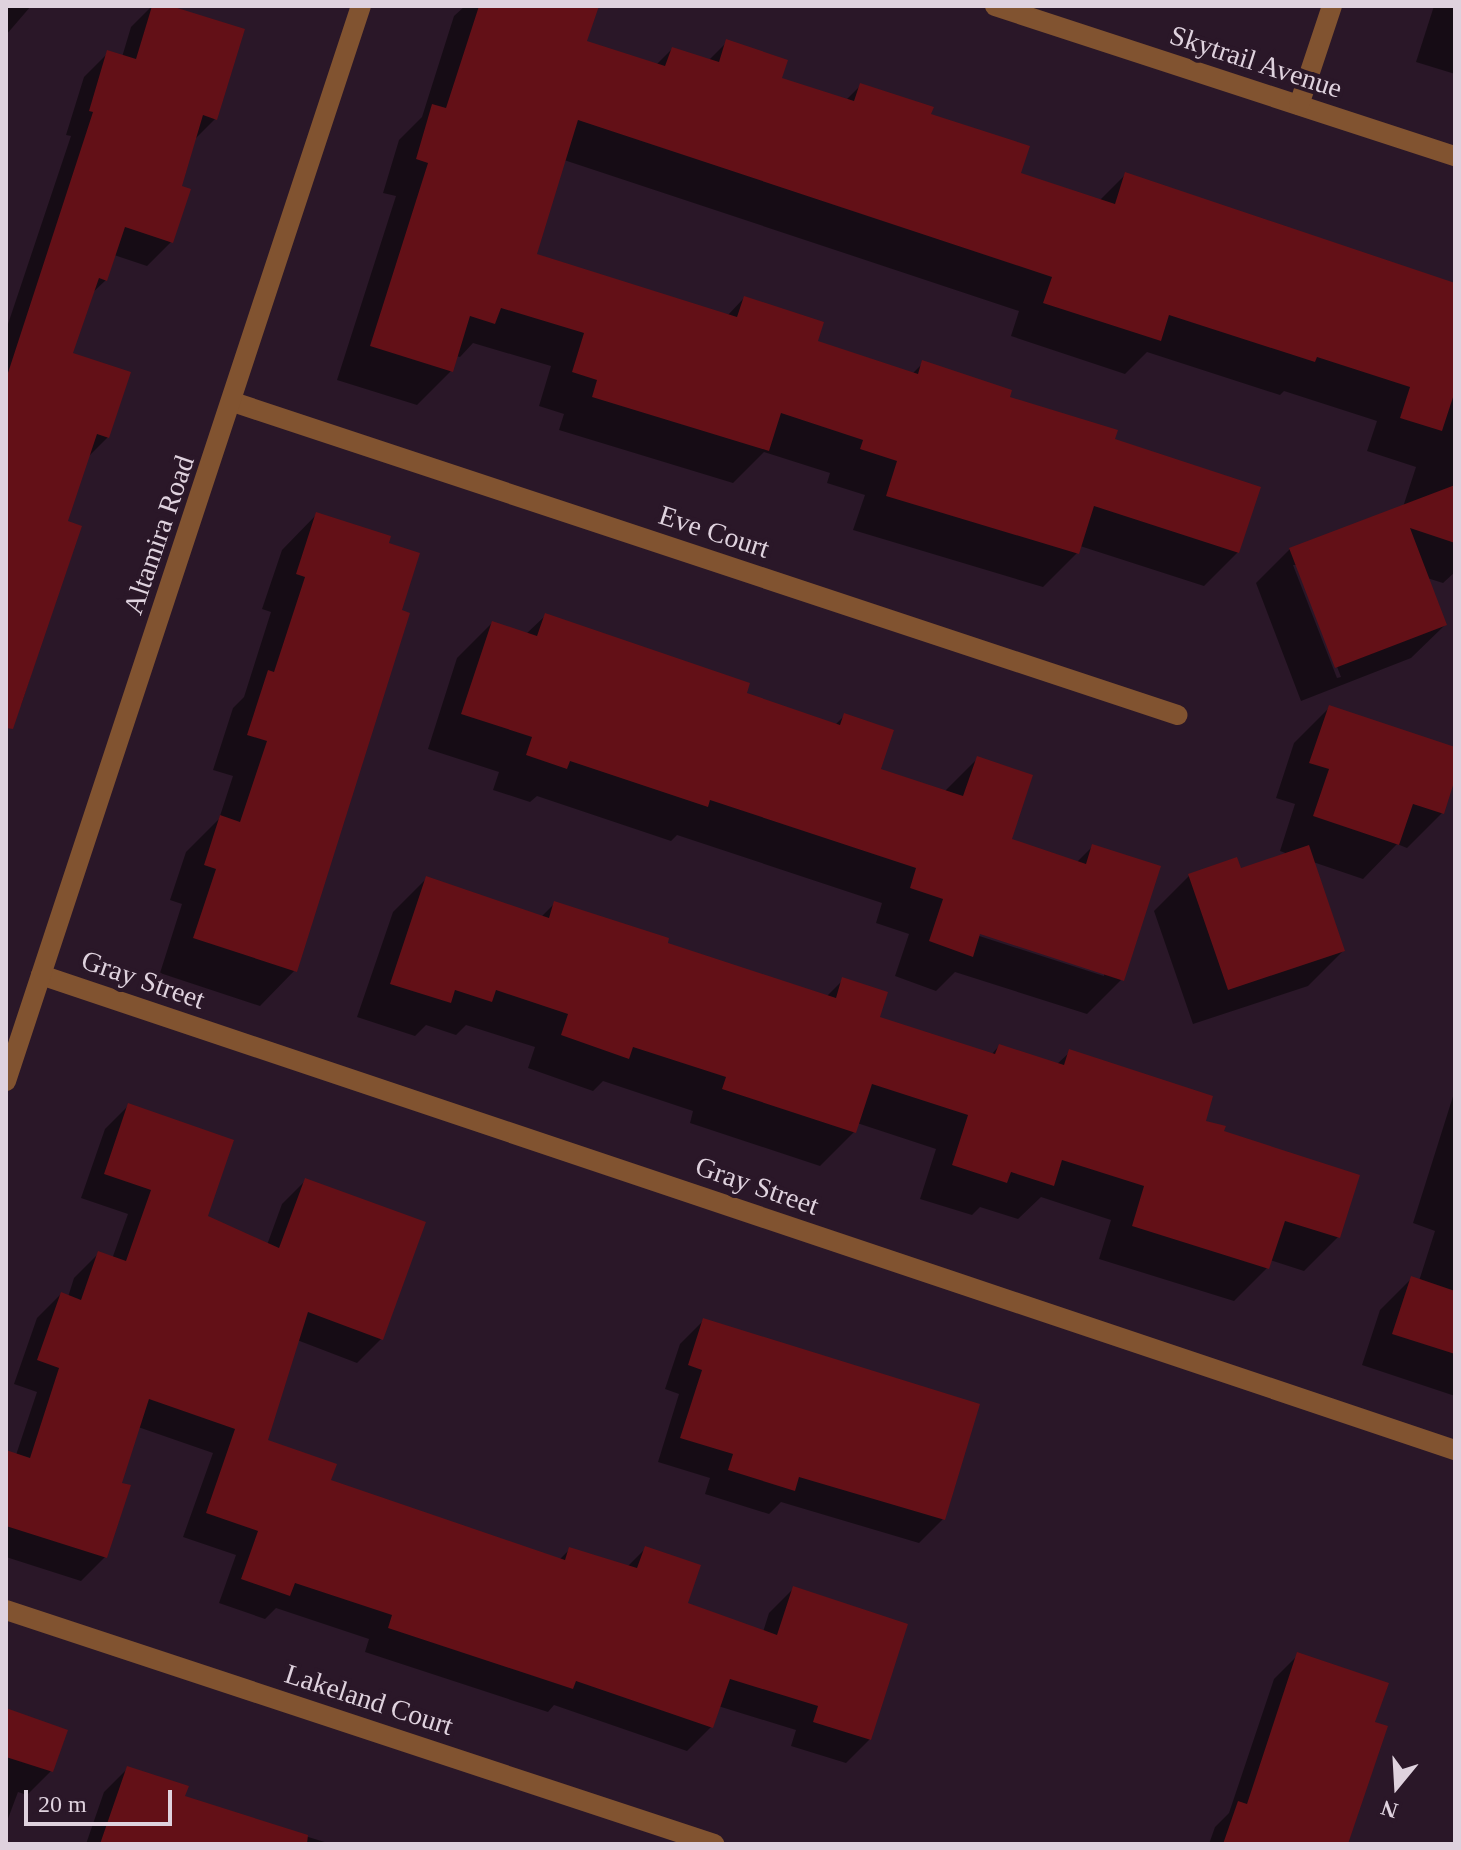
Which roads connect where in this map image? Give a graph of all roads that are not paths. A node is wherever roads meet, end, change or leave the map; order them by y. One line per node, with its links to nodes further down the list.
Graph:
1 (361, 6): 6 (street, Altamira Road)
2 (995, 6): 4 (street, Skytrail Avenue)
3 (1332, 6): 4 (street)
4 (1299, 105): 5 (street, Skytrail Avenue)
5 (1455, 156)
6 (233, 402): 7 (street, Eve Court); 8 (street, Altamira Road)
7 (1177, 715)
8 (41, 975): 9 (street, Altamira Road); 10 (street, Gray Street)
9 (6, 1081)
10 (1455, 1450)
11 (6, 1610): 12 (street, Lakeland Court)
12 (714, 1844)

